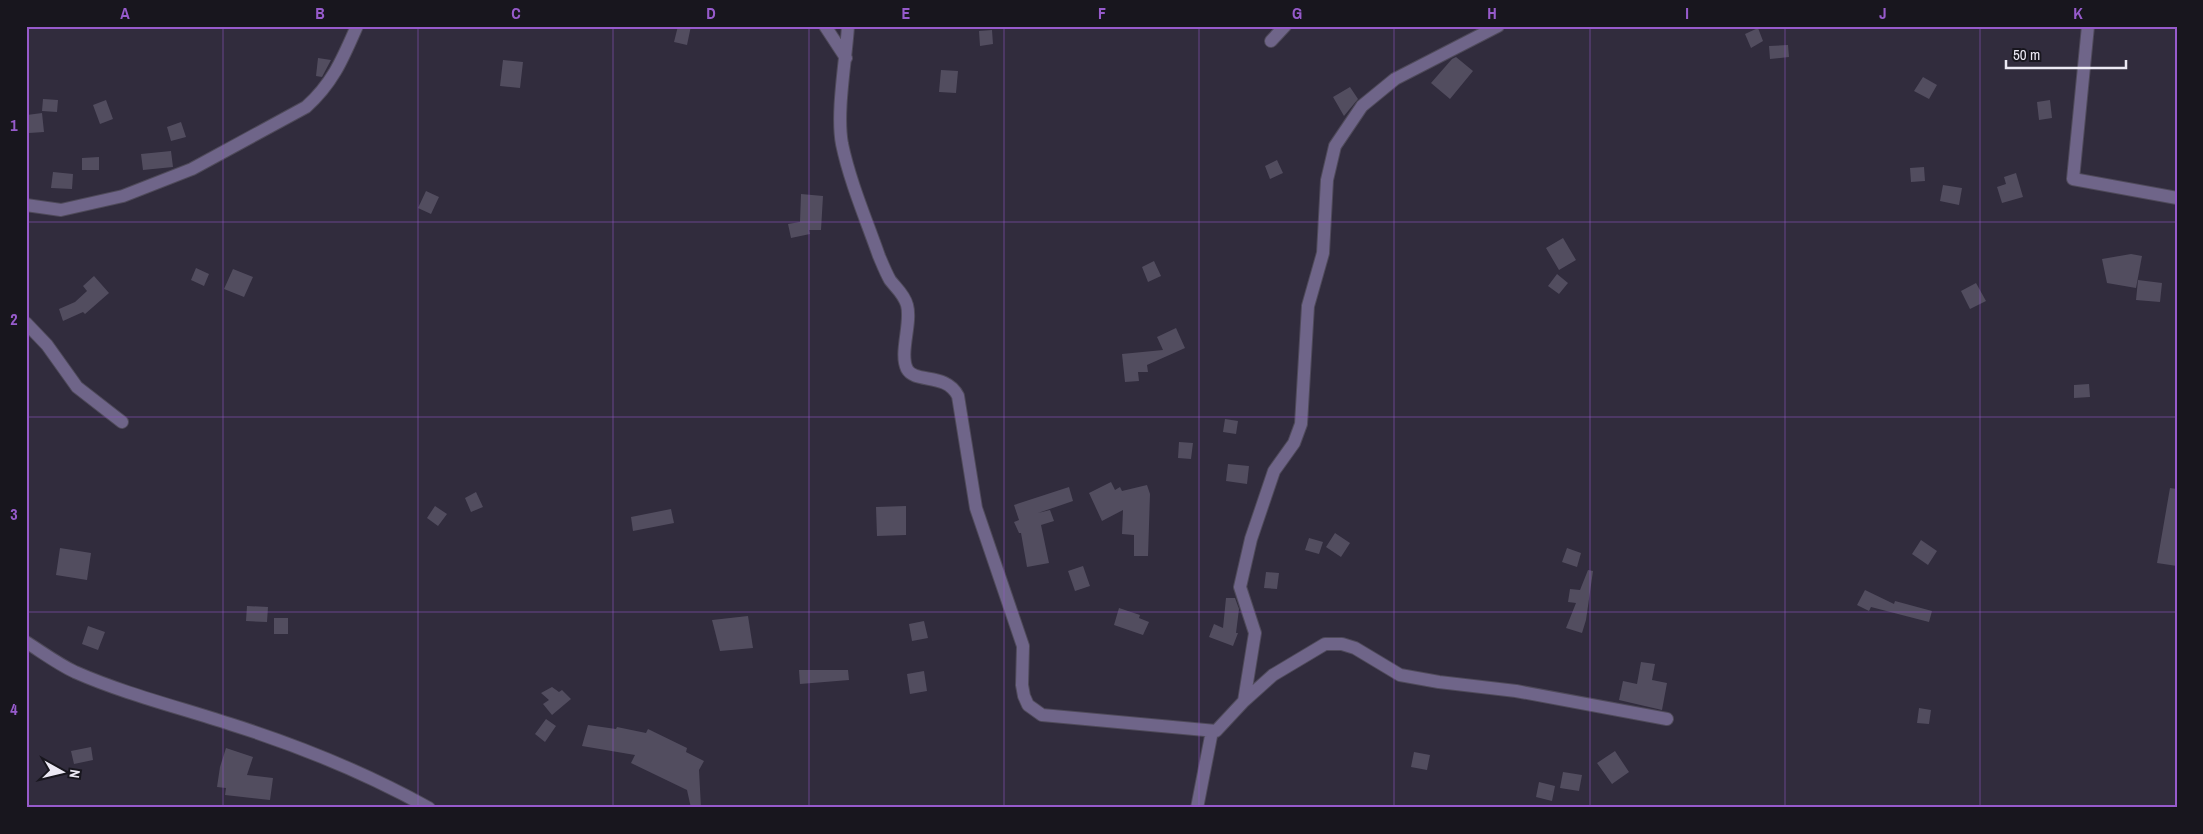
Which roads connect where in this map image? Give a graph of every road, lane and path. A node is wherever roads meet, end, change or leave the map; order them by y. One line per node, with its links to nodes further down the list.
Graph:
1 (357, 26): 10 (street)
2 (825, 26): 8 (street)
3 (848, 26): 8 (street)
4 (1285, 26): 7 (street)
5 (1498, 26): 14 (street)
6 (2088, 26): 9 (street)
7 (1271, 41)
8 (846, 58): 16 (street)
9 (2177, 198)
10 (26, 205)
11 (26, 323): 12 (street)
12 (122, 422)
13 (26, 642): 17 (street)
14 (1244, 701): 15 (street); 16 (street)
15 (1667, 719)
16 (1212, 731): 18 (street)
17 (429, 808)
18 (1197, 808)

